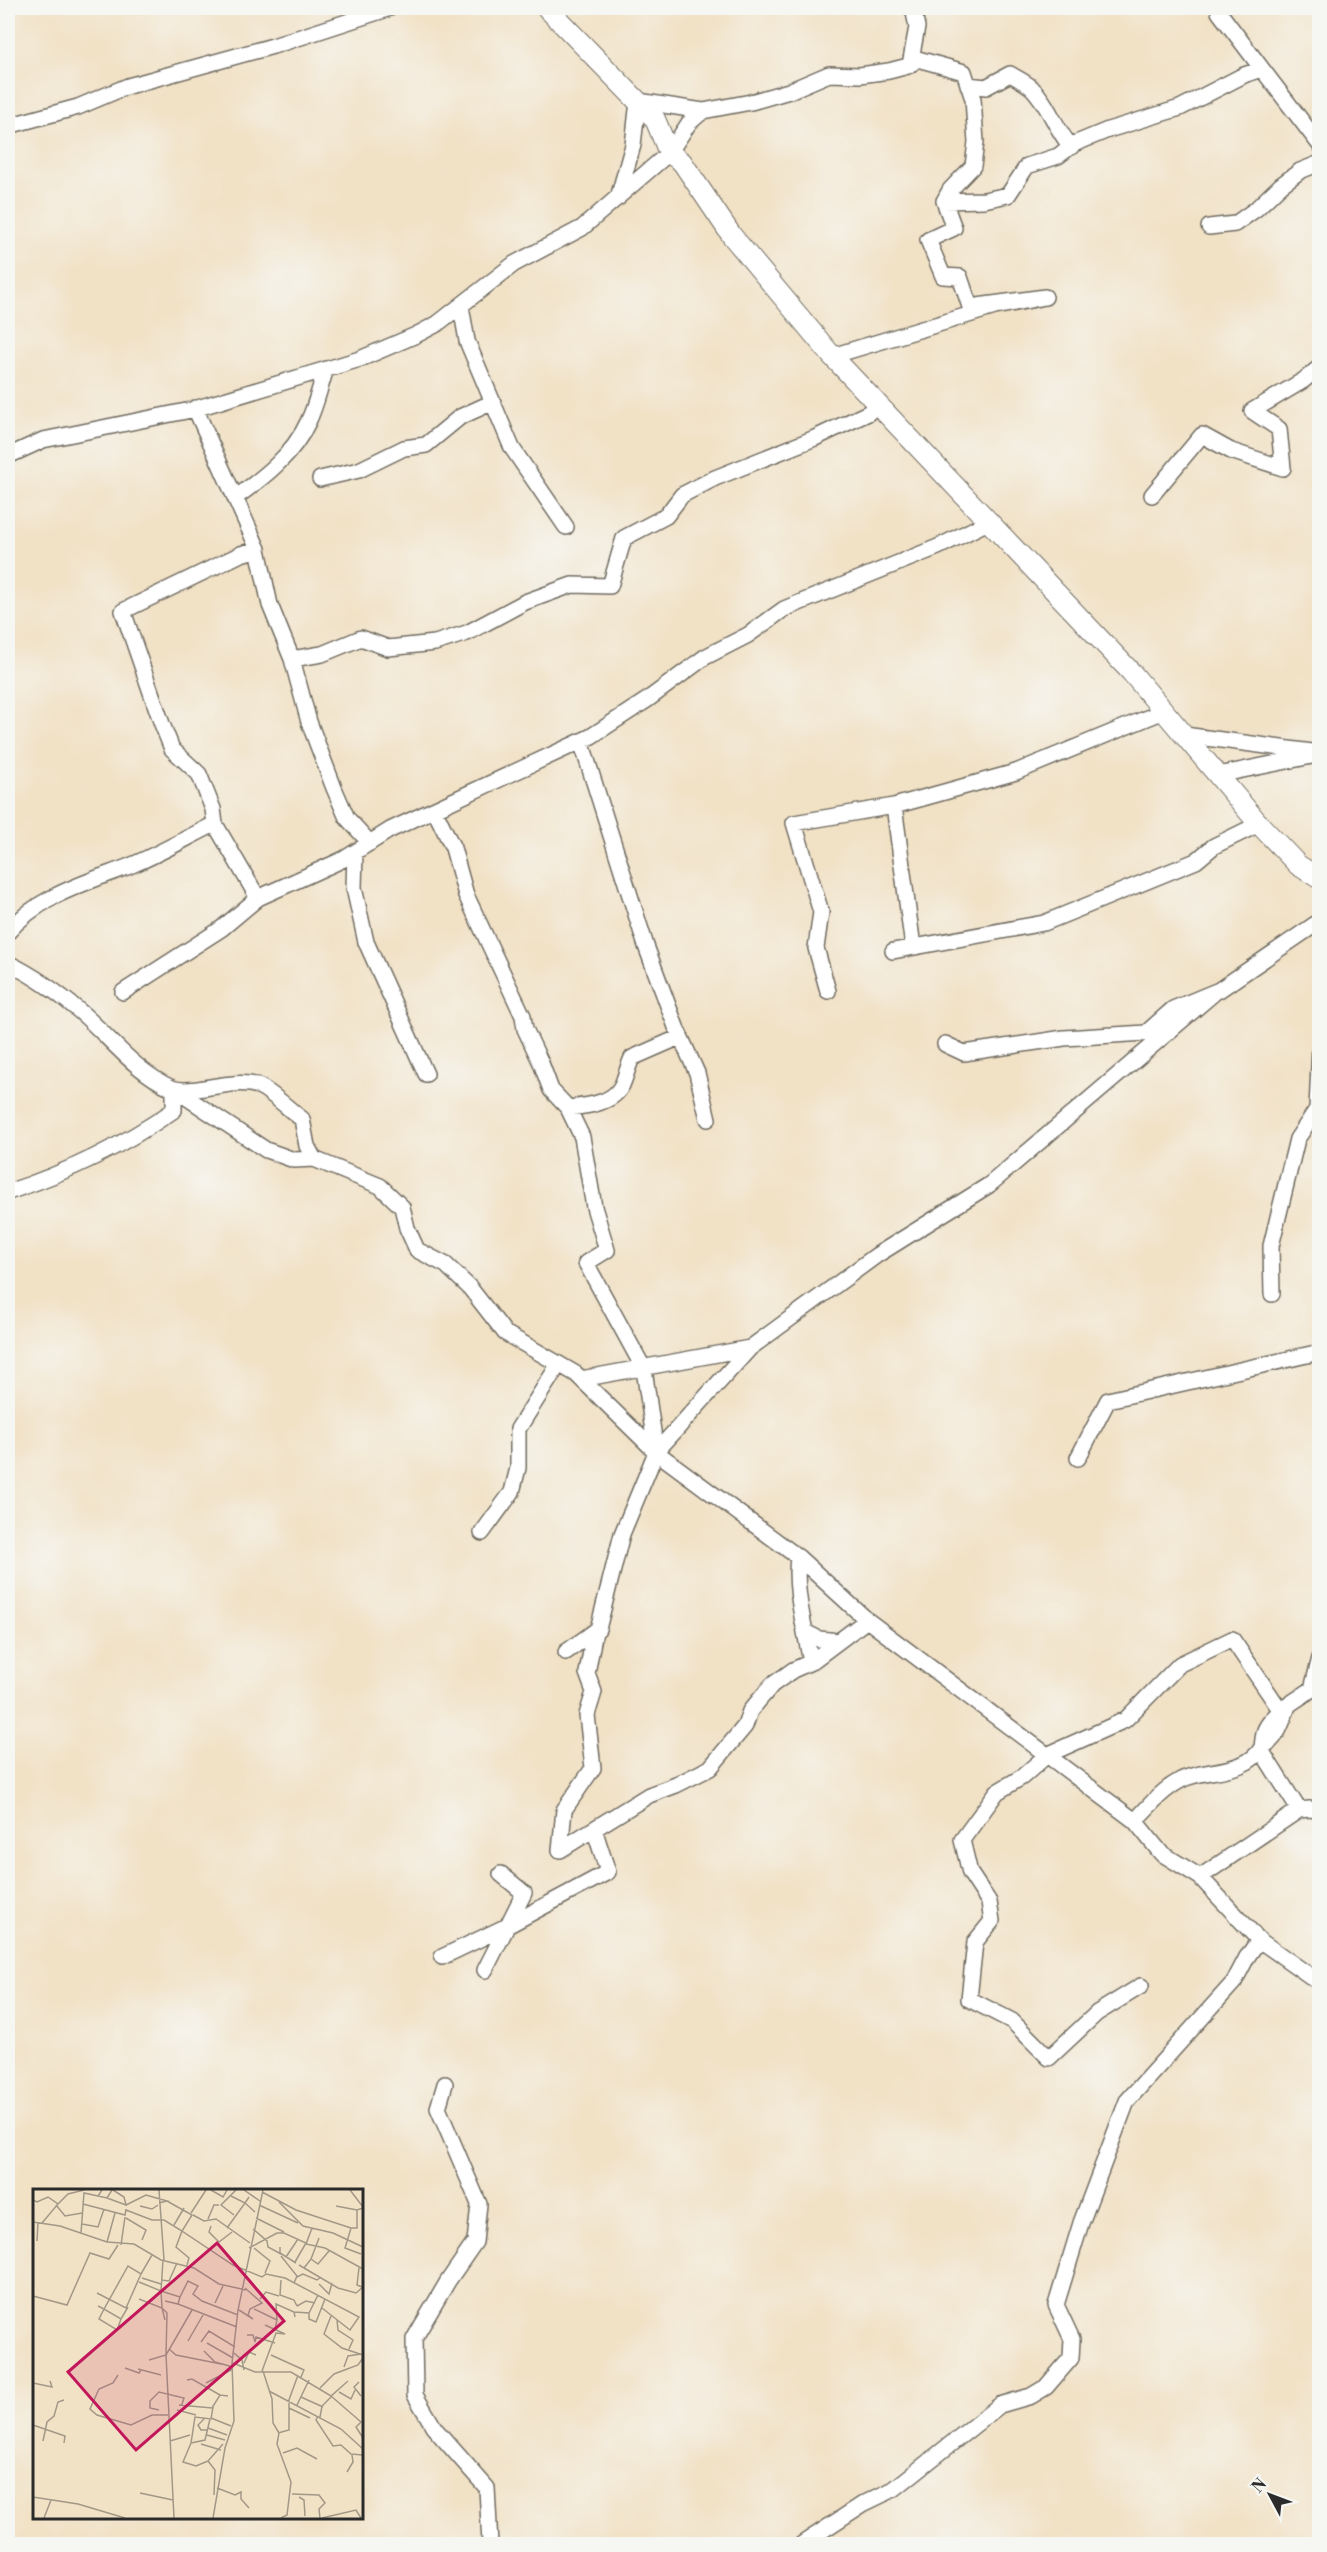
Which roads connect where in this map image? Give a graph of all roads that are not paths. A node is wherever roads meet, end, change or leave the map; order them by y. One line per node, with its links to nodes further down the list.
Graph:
1 (390, 8): 10 (street)
2 (547, 8): 8 (street)
3 (913, 8): 5 (street)
4 (1219, 8): 6 (street)
5 (910, 64): 7 (street); 9 (street)
6 (1262, 69): 11 (street); 12 (street)
7 (968, 85): 12 (street); 16 (street)
8 (638, 101): 9 (street); 13 (street); 15 (street)
9 (703, 111): 13 (street)
10 (8, 126)
11 (1320, 145)
12 (1071, 147): 16 (street)
13 (669, 153): 15 (street); 19 (street)
14 (1320, 163): 17 (street)
15 (618, 198): 18 (street)
16 (944, 201): 19 (street)
17 (1209, 227)
18 (461, 306): 21 (street); 22 (street)
19 (832, 356): 23 (street)
20 (1320, 367): 27 (street)
21 (326, 369): 24 (street); 28 (street)
22 (493, 402): 26 (street); 30 (street)
23 (879, 403): 29 (street); 32 (street)
24 (195, 408): 25 (street); 28 (street)
25 (8, 456)
26 (320, 479)
27 (1152, 495)
28 (235, 498): 31 (street)
29 (988, 522): 33 (street); 35 (street)
30 (566, 527)
31 (258, 549): 32 (street); 40 (street)
32 (292, 659): 42 (street)
33 (1164, 711): 34 (street); 38 (street)
34 (1184, 735): 36 (street); 37 (street)
35 (581, 741): 39 (street); 56 (street)
36 (1320, 754): 37 (street)
37 (1218, 775): 41 (street)
38 (894, 806): 50 (street); 53 (street)
39 (435, 811): 42 (street); 61 (street)
40 (215, 824): 47 (street); 49 (street)
41 (1259, 824): 44 (street); 50 (street)
42 (369, 843): 43 (street)
43 (355, 852): 47 (street); 59 (street)
44 (1298, 865): 45 (street); 46 (street)
45 (1320, 865)
46 (1320, 879)
47 (258, 898): 54 (street)
48 (1320, 921): 55 (street)
49 (8, 932)
50 (913, 947): 51 (street)
51 (893, 951)
52 (8, 963): 60 (street)
53 (828, 991)
54 (123, 992)
55 (1214, 993): 57 (street); 66 (street)
56 (680, 1037): 61 (street); 62 (street)
57 (945, 1044)
58 (1320, 1044): 65 (street)
59 (426, 1074)
60 (174, 1089): 63 (street); 63 (street); 64 (street)
61 (568, 1108): 69 (street)
62 (708, 1119)
63 (314, 1159): 68 (street)
64 (8, 1192)
65 (1272, 1294)
66 (750, 1348): 69 (street); 71 (street)
67 (1320, 1352): 72 (street)
68 (558, 1364): 70 (street); 73 (street)
69 (644, 1369): 70 (street); 71 (street)
70 (581, 1379): 71 (street)
71 (656, 1452): 74 (street); 76 (street)
72 (1078, 1458)
73 (482, 1533)
74 (798, 1557): 75 (street); 77 (street)
75 (867, 1620): 78 (street); 84 (street)
76 (595, 1631): 79 (street); 88 (street)
77 (805, 1632): 78 (street); 81 (street)
78 (839, 1641): 81 (street)
79 (566, 1653)
80 (1320, 1658): 82 (street)
81 (811, 1662): 88 (street)
82 (1285, 1709): 83 (street); 84 (street)
83 (1262, 1749): 85 (street); 87 (street)
84 (1047, 1755): 87 (street); 96 (street)
85 (1299, 1810): 86 (street); 90 (street)
86 (1320, 1811)
87 (1135, 1821): 90 (street)
88 (594, 1829): 91 (street)
89 (501, 1874): 91 (street)
90 (1200, 1877): 92 (street)
91 (507, 1926): 93 (street); 94 (street)
92 (1259, 1941): 95 (street); 99 (street)
93 (442, 1957)
94 (485, 1970)
95 (1320, 1983)
96 (1141, 1986)
97 (445, 2084): 98 (street)
98 (490, 2544)
99 (802, 2544)

